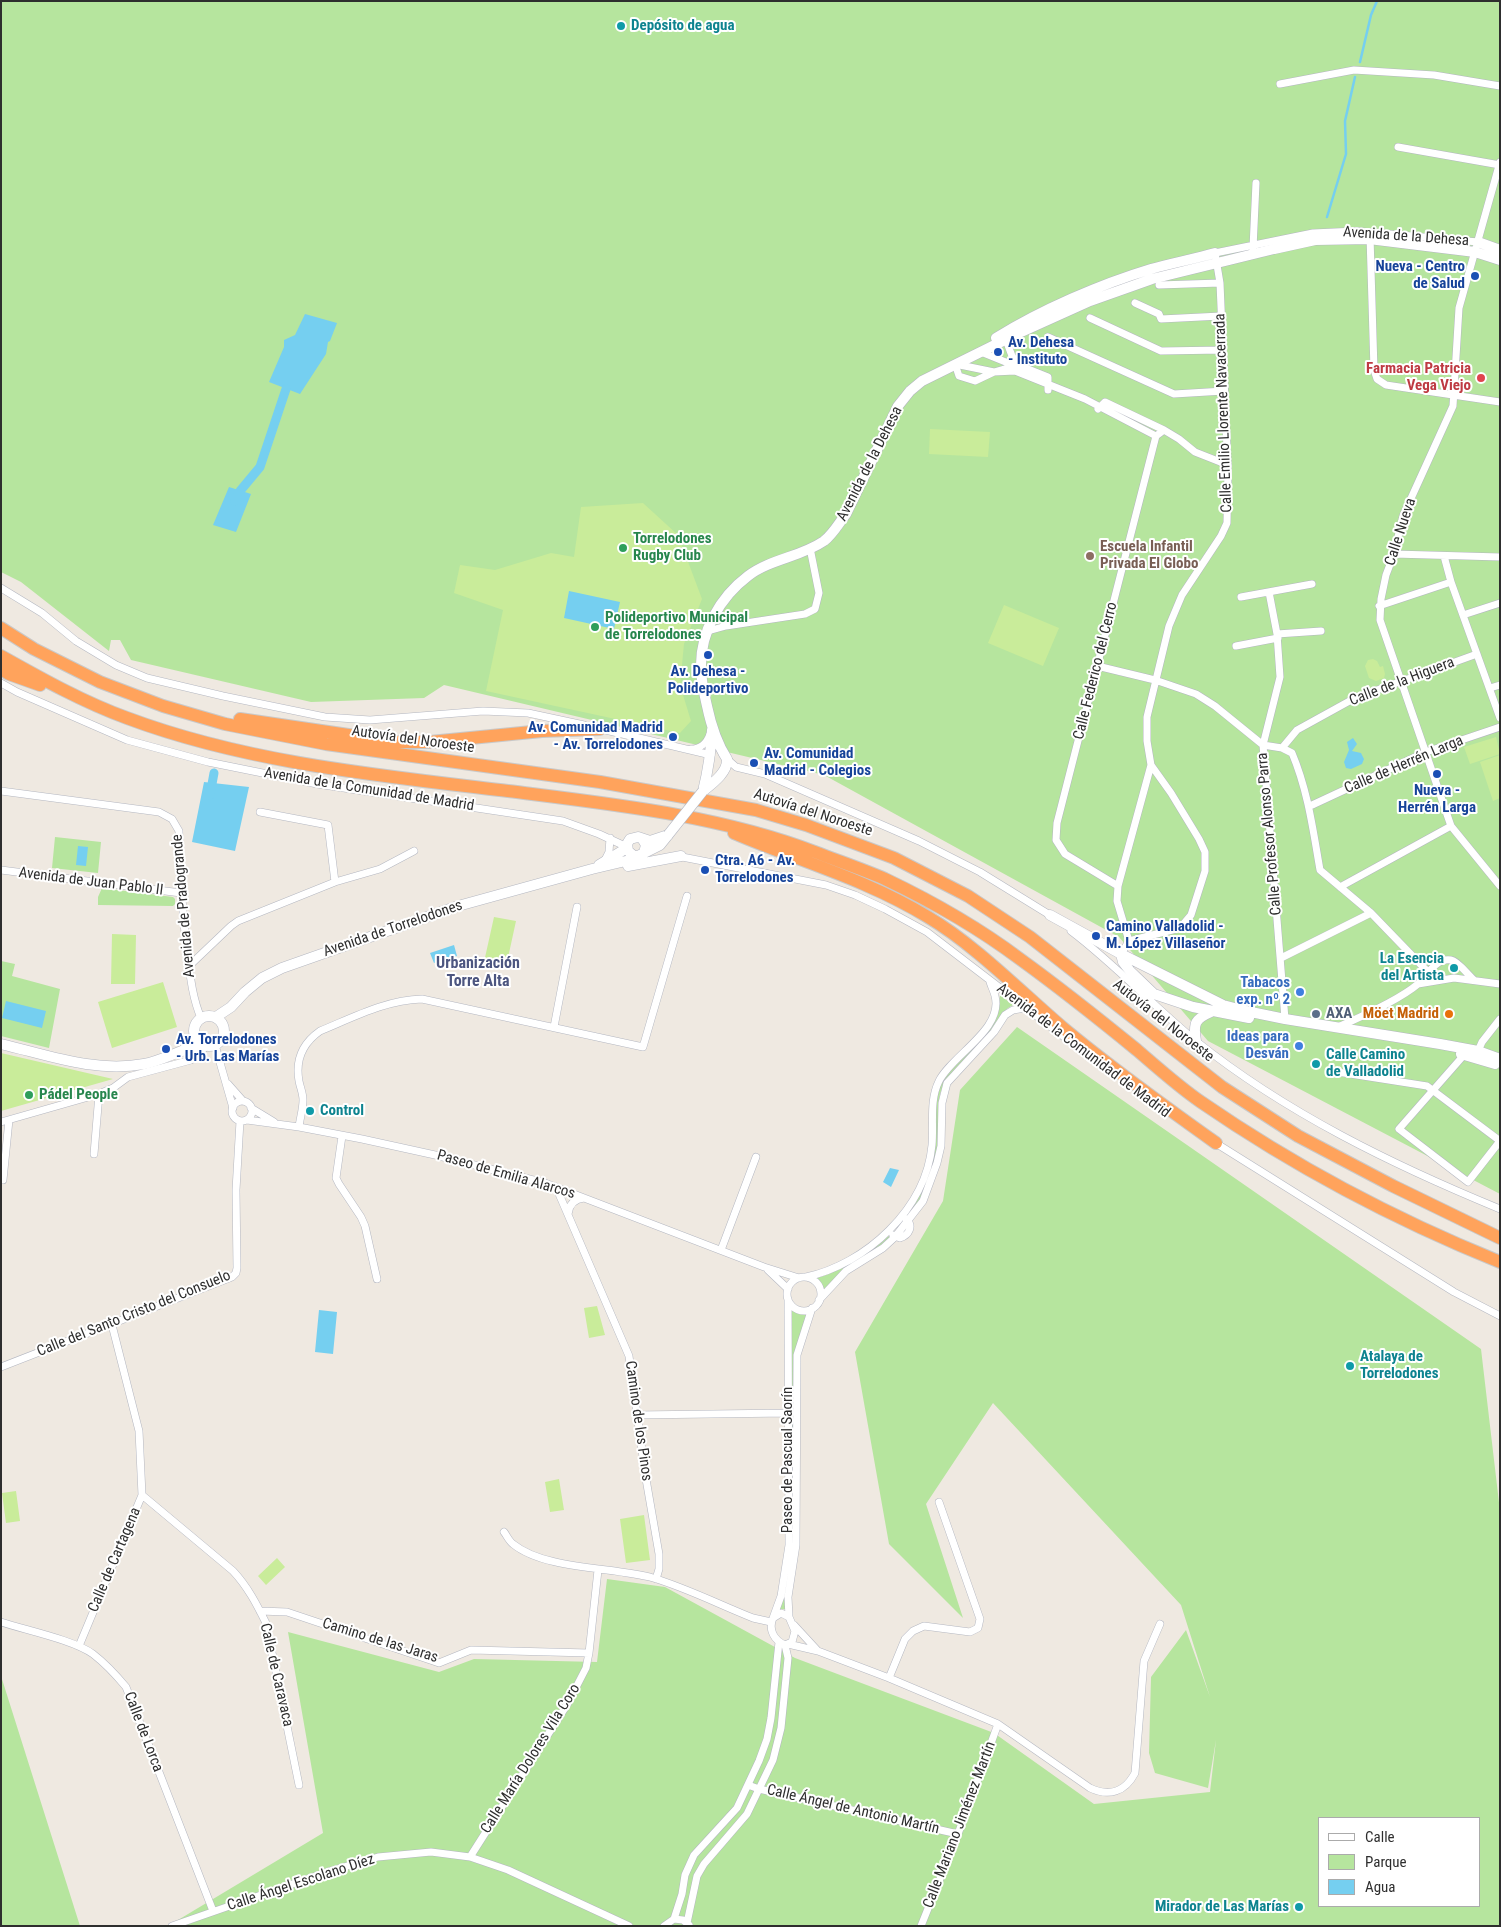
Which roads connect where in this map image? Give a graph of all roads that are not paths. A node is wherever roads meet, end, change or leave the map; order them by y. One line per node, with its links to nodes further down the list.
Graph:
1 (1280, 84): 2 (street)
2 (1500, 86)
3 (1398, 147): 4 (street)
4 (1500, 164): 7 (street, Calle Nueva)
5 (1256, 183): 8 (street)
6 (1370, 236): 7 (street, Avenida de la Dehesa); 8 (street, Avenida de la Dehesa); 26 (street)
7 (1476, 247): 9 (street, Avenida de la Dehesa); 11 (street, Avenida de la Dehesa); 26 (street, Calle Nueva)
8 (1253, 249): 10 (street, Avenida de la Dehesa)
9 (1500, 250)
10 (1216, 258): 12 (street, Calle Emilio Llorente Navacerrada); 18 (street, Avenida de la Dehesa); 20 (street, Avenida de la Dehesa)
11 (1500, 260)
12 (1220, 284): 13 (street); 15 (street, Calle Emilio Llorente Navacerrada)
13 (1159, 286)
14 (1135, 303): 15 (street)
15 (1221, 316): 19 (street, Calle Emilio Llorente Navacerrada)
16 (1090, 318): 19 (street)
17 (1048, 337): 25 (street)
18 (1006, 340): 20 (street, Avenida de la Dehesa); 22 (street)
19 (1222, 350): 25 (street, Calle Emilio Llorente Navacerrada)
20 (981, 352): 21 (street, Avenida de la Dehesa); 22 (street)
21 (955, 364): 23 (street); 23 (street); 32 (street, Avenida de la Dehesa)
22 (1015, 365): 23 (street); 24 (street)
23 (994, 372): 24 (street)
24 (1048, 387): 28 (street)
25 (1224, 391): 31 (street, Calle Emilio Llorente Navacerrada)
26 (1454, 394): 27 (street); 33 (street, Calle Nueva)
27 (1500, 402)
28 (1099, 408): 29 (street); 30 (street)
29 (1164, 430): 30 (street); 31 (street)
30 (1156, 436): 51 (street, Calle Federico del Cerro)
31 (1228, 465): 53 (street, Calle Emilio Llorente Navacerrada)
32 (810, 548): 45 (street, Avenida de la Dehesa); 45 (street)
33 (1394, 554): 34 (street); 42 (street, Calle Nueva)
34 (1444, 556): 35 (street); 36 (street)
35 (1500, 557)
36 (1451, 582): 42 (street); 43 (street)
37 (1312, 584): 39 (street)
38 (1, 588): 62 (street)
39 (1269, 592): 40 (street); 47 (street, Calle Profesor Alonso Parra)
40 (1241, 597)
41 (1500, 603): 43 (street)
42 (1379, 606): 54 (street, Calle Nueva)
43 (1464, 615): 49 (street)
44 (1, 628): 59 (highway, Autovía del Noroeste)
45 (708, 631): 63 (street, Avenida de la Dehesa)
46 (1321, 631): 47 (street)
47 (1278, 636): 48 (street); 64 (street, Calle Profesor Alonso Parra)
48 (1236, 646)
49 (1477, 654): 54 (street, Calle de la Higuera); 57 (street)
50 (1, 656): 58 (highway)
51 (1096, 666): 53 (street); 89 (street, Calle Federico del Cerro)
52 (1, 669): 58 (highway)
53 (1155, 680): 64 (street); 70 (street, Calle Emilio Llorente Navacerrada)
54 (1401, 681): 65 (street, Calle de la Higuera); 67 (street, Calle Nueva)
55 (1, 683): 78 (street, Avenida de la Comunidad de Madrid)
56 (1500, 685): 57 (street)
57 (1490, 688): 60 (street)
58 (87, 702): 75 (highway)
59 (163, 706): 62 (highway); 149 (highway, Autovía del Noroeste)
60 (1500, 718)
61 (1500, 727): 67 (street, Calle de Herrén Larga)
62 (600, 729): 66 (street)
63 (712, 729): 66 (street); 68 (street, Avenida de la Dehesa); 69 (street, Avenida de la Dehesa)
64 (1262, 745): 65 (street); 99 (street, Calle Profesor Alonso Parra)
65 (1282, 748): 73 (street)
66 (683, 749): 68 (street)
67 (1426, 752): 73 (street, Calle de Herrén Larga); 76 (street, Calle Nueva)
68 (711, 755): 69 (street); 71 (street)
69 (726, 757): 71 (street); 96 (street)
70 (1151, 766): 89 (street); 97 (street)
71 (711, 780): 77 (street, Avenida de Torrelodones, bridge)
72 (1, 791): 92 (street, Avenida de Pradogrande)
73 (1310, 806): 91 (street)
74 (260, 812): 88 (street)
75 (704, 821): 138 (highway); 151 (highway)
76 (1451, 826): 90 (street, Calle Nueva); 91 (street)
77 (668, 835): 79 (street); 82 (street, Avenida de Torrelodones)
78 (610, 838): 80 (street, Avenida de la Comunidad de Madrid); 84 (street)
79 (643, 840): 80 (street); 82 (street)
80 (627, 847): 82 (street); 84 (street, Avenida de Torrelodones)
81 (414, 851): 88 (street)
82 (642, 854): 83 (street, Avenida de la Comunidad de Madrid); 85 (street, Avenida de Torrelodones)
83 (681, 856): 87 (street, Avenida de Torrelodones); 103 (street, Avenida de la Comunidad de Madrid)
84 (603, 863): 85 (street, Avenida de Torrelodones)
85 (592, 869): 87 (street, Avenida de Torrelodones)
86 (1, 870): 92 (street, Avenida de Juan Pablo II)
87 (569, 876): 106 (street, Avenida de Torrelodones)
88 (335, 882): 100 (street)
89 (1118, 886): 97 (street)
90 (1500, 886)
91 (1340, 887): 95 (street)
92 (181, 893): 100 (street, Avenida de Pradogrande)
93 (686, 896): 114 (street)
94 (577, 907): 114 (street)
95 (1371, 913): 99 (street); 101 (street)
96 (1050, 915): 98 (street); 117 (street)
97 (1129, 941): 98 (street)
98 (1121, 954): 108 (street); 111 (street)
99 (1281, 958): 111 (street, Calle Profesor Alonso Parra)
100 (189, 966): 109 (street, Avenida de Pradogrande)
101 (1428, 971): 102 (street); 104 (street)
102 (1474, 980): 104 (street); 105 (street)
103 (989, 981): 107 (street, Avenida de la Comunidad de Madrid); 146 (street)
104 (1418, 984): 115 (street)
105 (1500, 984)
106 (231, 1008): 110 (street, Avenida de Torrelodones); 113 (street, Avenida de Torrelodones)
107 (1025, 1008): 138 (street, Avenida de la Comunidad de Madrid); 147 (street)
108 (1211, 1012): 117 (street); 122 (street)
109 (201, 1018): 110 (street); 116 (street)
110 (216, 1018): 113 (street)
111 (1285, 1019): 115 (street)
112 (1500, 1019): 121 (street)
113 (224, 1026): 119 (street)
114 (554, 1027): 135 (street)
115 (1338, 1028): 121 (street)
116 (194, 1036): 119 (street); 120 (street)
117 (1196, 1041): 144 (street)
118 (1, 1044): 120 (street)
119 (207, 1045): 120 (street); 126 (street); 128 (street)
120 (184, 1048)
121 (1478, 1052): 123 (street)
122 (1464, 1055): 124 (street); 127 (street)
123 (1500, 1059)
124 (1500, 1066)
125 (1331, 1072): 127 (street)
126 (226, 1082): 129 (street); 130 (street)
127 (1433, 1089): 137 (street); 137 (street)
128 (100, 1094): 133 (street); 139 (street)
129 (243, 1102): 130 (street); 131 (street)
130 (233, 1108): 132 (street)
131 (251, 1108): 132 (street); 134 (street, Paseo de Emilia Alarcos)
132 (244, 1120): 134 (street, Paseo de Emilia Alarcos); 160 (street, Calle del Santo Cristo del Consuelo)
133 (5, 1121): 141 (street)
134 (277, 1124): 135 (street, Paseo de Emilia Alarcos)
135 (299, 1127): 136 (street, Paseo de Emilia Alarcos)
136 (342, 1136): 142 (street, Paseo de Emilia Alarcos); 154 (street)
137 (1500, 1141)
138 (1216, 1144): 159 (street, Avenida de la Comunidad de Madrid)
139 (94, 1154)
140 (756, 1157): 150 (street)
141 (3, 1180)
142 (556, 1187): 143 (street, Paseo de Emilia Alarcos); 145 (street, Camino de los Pinos)
143 (584, 1198): 145 (street); 150 (street, Paseo de Emilia Alarcos)
144 (1500, 1209)
145 (568, 1214): 163 (street, Camino de los Pinos)
146 (902, 1217): 147 (street); 148 (street)
147 (909, 1222): 148 (street)
148 (892, 1234): 153 (street); 157 (street)
149 (1500, 1238)
150 (721, 1250): 152 (street, Paseo de Emilia Alarcos)
151 (1496, 1261)
152 (764, 1267): 153 (street, Paseo de Emilia Alarcos); 155 (street, Paseo de Emilia Alarcos)
153 (803, 1277): 155 (street); 157 (street)
154 (376, 1279)
155 (788, 1289): 156 (street)
156 (788, 1299): 158 (street); 162 (street, Paseo de Pascual Saorín)
157 (820, 1300): 158 (street)
158 (812, 1308): 170 (street, Paseo de Pascual Saorín)
159 (1500, 1316)
160 (112, 1325): 161 (street, Calle del Santo Cristo del Consuelo); 164 (street, Calle de Cartagena)
161 (1, 1367)
162 (788, 1413): 163 (street); 171 (street, Paseo de Pascual Saorín)
163 (636, 1415): 168 (street, Camino de los Pinos)
164 (142, 1495): 169 (street, Calle de Caravaca); 176 (street, Calle de Cartagena)
165 (939, 1502): 179 (street)
166 (504, 1532): 167 (street)
167 (598, 1570): 168 (street); 178 (street, Calle María Dolores Vila Coro)
168 (656, 1579): 171 (street)
169 (260, 1612): 178 (street, Camino de las Jaras); 181 (street, Calle de Caravaca)
170 (789, 1617): 171 (street); 174 (street)
171 (772, 1620): 175 (street)
172 (1, 1622): 176 (street, Calle de Lorca)
173 (1160, 1624): 180 (street)
174 (794, 1626): 175 (street); 177 (street)
175 (784, 1644): 177 (street); 182 (street); 183 (street)
176 (79, 1646): 186 (street, Calle de Lorca)
177 (818, 1651): 179 (street)
178 (590, 1653): 185 (street, Calle María Dolores Vila Coro)
179 (889, 1678): 180 (street)
180 (998, 1724): 184 (street, Calle Mariano Jiménez Martín)
181 (299, 1785)
182 (748, 1785): 183 (street, Calle Ángel de Antonio Martín); 187 (street)
183 (759, 1789): 184 (street, Calle Ángel de Antonio Martín); 188 (street)
184 (958, 1834): 192 (street, Calle Mariano Jiménez Martín)
185 (470, 1858): 186 (street, Calle Ángel Escolano Díez); 190 (street, Calle Ángel Escolano Díez)
186 (213, 1911): 189 (street, Calle Ángel Escolano Díez)
187 (674, 1919): 188 (street); 191 (street)
188 (688, 1924)
189 (172, 1926)
190 (629, 1926)
191 (664, 1926)
192 (921, 1926)

